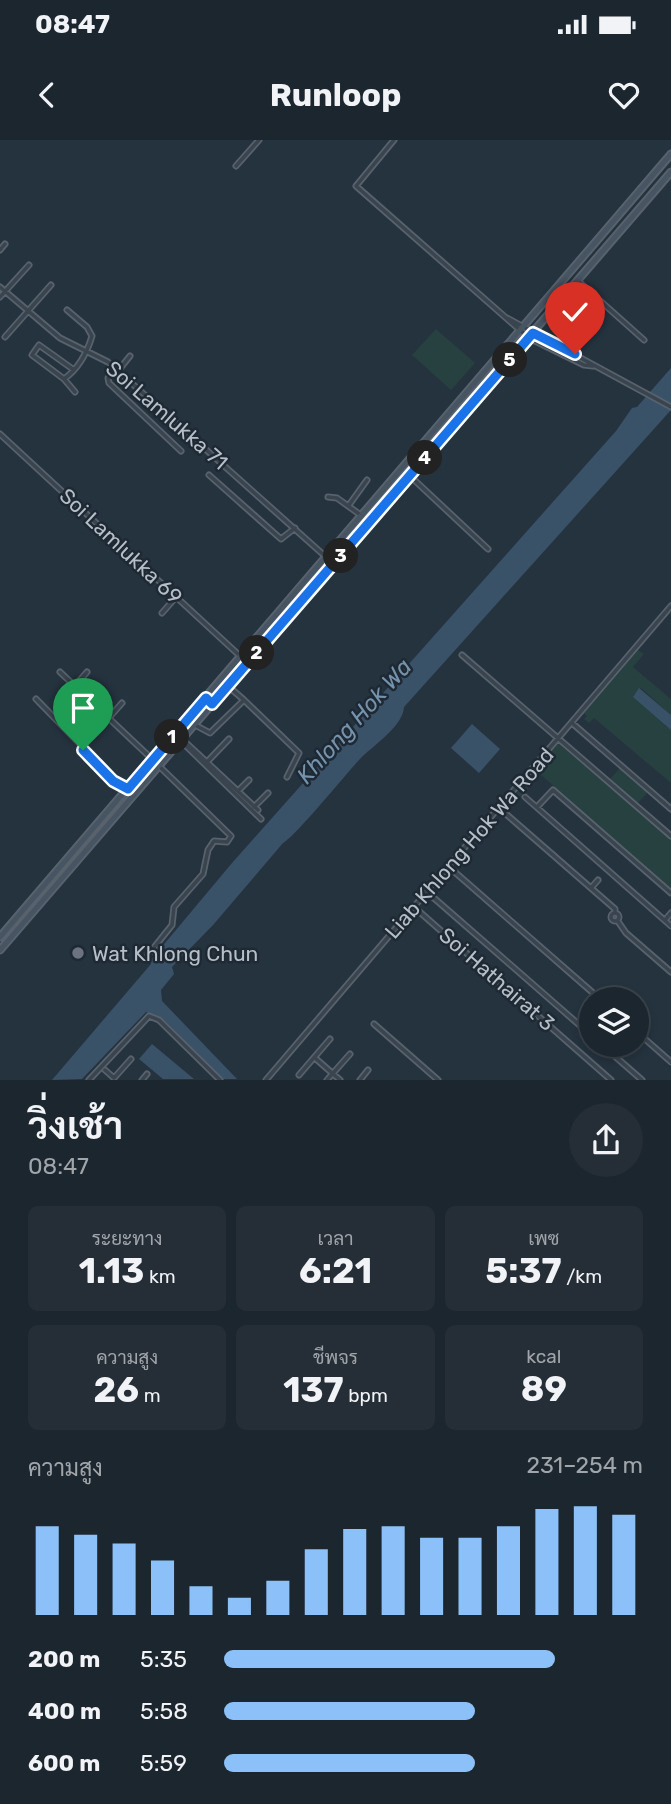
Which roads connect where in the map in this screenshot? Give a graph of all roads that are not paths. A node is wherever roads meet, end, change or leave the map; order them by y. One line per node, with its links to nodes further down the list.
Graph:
1 (259, 140): 4 (street)
2 (394, 140): 16 (street)
3 (671, 154): 16 (main road)
4 (236, 166)
5 (671, 172): 9 (main road)
6 (5, 244): 7 (street)
7 (0, 250)
8 (29, 265): 12 (street)
9 (578, 281): 17 (main road); 19 (street)
10 (51, 285): 15 (street)
11 (0, 286): 12 (street, Soi Lamlukka 71)
12 (5, 291): 13 (street); 15 (street, Soi Lamlukka 71)
13 (0, 297)
14 (67, 310): 21 (street)
15 (27, 311): 18 (street); 21 (street, Soi Lamlukka 71)
16 (522, 328): 17 (street); 39 (main road)
17 (531, 335): 20 (street); 22 (street); 35 (main road)
18 (5, 337)
19 (644, 340)
20 (557, 345): 22 (street); 23 (street)
21 (88, 350): 27 (street, Soi Lamlukka 71); 28 (street)
22 (555, 351): 25 (street)
23 (575, 354): 25 (street); 26 (street)
24 (130, 356): 27 (street)
25 (573, 360): 26 (street)
26 (593, 366): 31 (street)
27 (117, 369): 33 (street); 40 (street, Soi Lamlukka 71)
28 (74, 370): 29 (street); 29 (street)
29 (64, 379): 30 (street)
30 (75, 392)
31 (671, 407)
32 (0, 434): 43 (street, Soi Lamlukka 69)
33 (181, 451)
34 (209, 475): 40 (street)
35 (410, 476): 41 (street); 51 (main road)
36 (367, 480): 38 (street)
37 (328, 497): 38 (street)
38 (349, 505): 39 (street)
39 (362, 516): 42 (main road)
40 (295, 528): 42 (street, Soi Lamlukka 71)
41 (488, 549)
42 (326, 557): 47 (main road)
43 (176, 597): 45 (street); 47 (street, Soi Lamlukka 69)
44 (671, 606): 60 (street, Liab Khlong Hok Wa Road)
45 (162, 612)
46 (462, 655): 64 (street)
47 (241, 657): 53 (main road)
48 (60, 672): 50 (street)
49 (87, 672): 50 (street)
50 (75, 686): 52 (street)
51 (228, 686): 55 (street); 57 (main road)
52 (82, 693): 58 (street); 59 (street)
53 (206, 698): 57 (main road); 68 (main road)
54 (36, 699): 67 (street)
55 (244, 700): 62 (street); 71 (street)
56 (122, 703): 59 (street)
57 (212, 704): 62 (main road)
58 (68, 708)
59 (109, 718): 63 (street); 68 (street)
60 (572, 723): 64 (street, Liab Khlong Hok Wa Road); 80 (street)
61 (76, 724): 67 (street)
62 (195, 725): 66 (main road)
63 (99, 729)
64 (559, 738): 83 (street); 84 (street, Liab Khlong Hok Wa Road)
65 (229, 739): 69 (street)
66 (182, 740): 69 (street); 70 (main road); 82 (street)
67 (82, 746): 73 (street)
68 (153, 760): 73 (main road)
69 (208, 762): 74 (street)
70 (159, 766): 94 (main road); 95 (street)
71 (287, 777)
72 (249, 780): 74 (street)
73 (128, 789): 93 (main road)
74 (238, 791): 77 (street)
75 (248, 792): 77 (street)
76 (268, 793): 77 (street)
77 (244, 797)
78 (525, 797): 79 (street)
79 (537, 807): 88 (street); 91 (street)
80 (671, 809)
81 (506, 814): 86 (street)
82 (261, 819)
83 (671, 836)
84 (449, 867): 87 (street, Liab Khlong Hok Wa Road); 97 (street)
85 (598, 880): 86 (street)
86 (591, 888): 96 (street)
87 (427, 892): 89 (street, Liab Khlong Hok Wa Road); 99 (street)
88 (671, 893)
89 (414, 907): 116 (street, Liab Khlong Hok Wa Road); 121 (street, Soi Hathairat 3)
90 (671, 913): 91 (street)
91 (665, 920): 92 (street)
92 (671, 926)
93 (0, 937)
94 (0, 950)
95 (148, 955)
96 (671, 972)
97 (586, 987)
98 (374, 1024): 120 (street)
99 (579, 1025)
100 (331, 1039): 103 (street)
101 (649, 1043): 106 (street)
102 (350, 1054): 109 (street)
103 (315, 1057): 109 (street); 111 (street)
104 (616, 1057): 122 (street)
105 (131, 1059): 112 (street)
106 (671, 1062)
107 (106, 1070): 112 (street)
108 (368, 1070): 119 (street)
109 (333, 1073): 117 (street); 118 (street)
110 (147, 1074): 114 (street)
111 (299, 1075)
112 (115, 1079)
113 (89, 1080): 115 (street)
114 (142, 1080)
115 (220, 1080)
116 (266, 1080)
117 (327, 1080)
118 (340, 1080)
119 (360, 1080)
120 (438, 1080)
121 (611, 1080)
122 (642, 1080)

